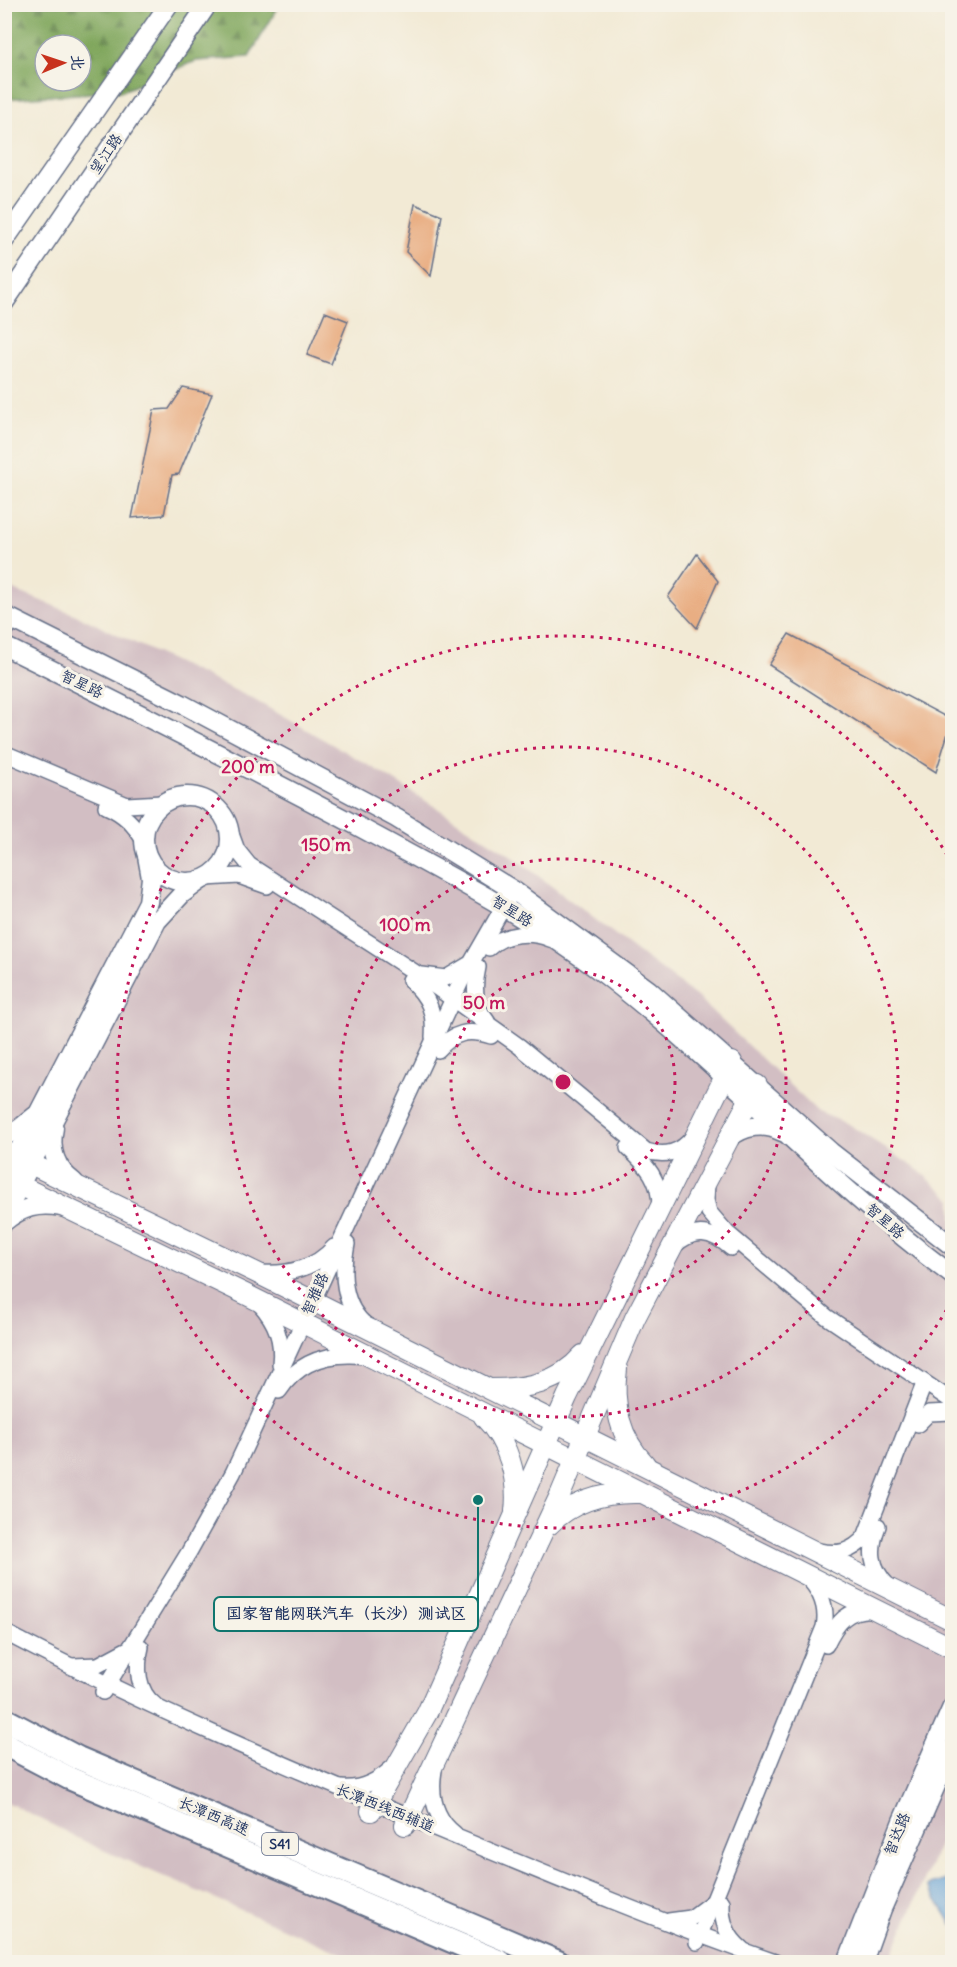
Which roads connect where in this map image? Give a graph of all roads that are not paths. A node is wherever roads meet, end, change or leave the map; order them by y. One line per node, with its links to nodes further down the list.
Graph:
1 (169, 4): 3 (main road)
2 (208, 4): 4 (main road, 望江路)
3 (4, 241)
4 (4, 303)
5 (6, 620): 13 (main road, 智星路)
6 (4, 646): 13 (main road, 智星路)
7 (4, 753): 9 (street)
8 (4, 761): 11 (street)
9 (162, 803): 10 (main road); 11 (main road)
10 (230, 831): 12 (main road); 17 (street)
11 (145, 849): 12 (main road); 25 (main road)
12 (204, 879): 17 (street); 25 (main road)
13 (512, 900): 14 (main road, 智星路); 15 (street, 智雅路); 16 (street, 智雅路); 22 (main road, 智星路)
14 (558, 942): 15 (street); 21 (main road, 智星路)
15 (489, 948): 16 (street, 智雅路)
16 (475, 964): 17 (street); 18 (street, 智雅路); 19 (street)
17 (413, 977): 18 (street); 20 (street)
18 (454, 1006): 19 (street); 20 (street, 智雅路)
19 (492, 1032): 20 (street); 26 (street); 34 (street)
20 (435, 1048): 38 (street, 智雅路)
21 (704, 1058): 22 (main road, 智星路); 24 (main road)
22 (729, 1070): 23 (main road, 智星路); 24 (main road)
23 (753, 1093): 28 (main road, 智星路); 29 (main road); 39 (main road, 智星路)
24 (708, 1107): 26 (main road)
25 (48, 1114): 27 (main road); 30 (main road); 33 (main road)
26 (696, 1132): 34 (main road)
27 (4, 1136)
28 (788, 1136): 29 (main road); 42 (main road, 智星路)
29 (728, 1139): 31 (main road)
30 (17, 1157): 32 (main road); 33 (main road)
31 (710, 1174): 40 (main road); 53 (street)
32 (9, 1180): 35 (main road); 36 (main road)
33 (83, 1189): 41 (main road)
34 (660, 1208): 47 (main road)
35 (69, 1209): 37 (main road); 43 (main road)
36 (4, 1216)
37 (4, 1222)
38 (344, 1240): 41 (street); 44 (street, 智雅路); 46 (street)
39 (952, 1246)
40 (669, 1250): 48 (main road); 50 (street)
41 (257, 1273): 44 (main road)
42 (952, 1275)
43 (246, 1294): 45 (main road); 51 (street)
44 (315, 1302): 45 (street, 智雅路); 46 (main road)
45 (305, 1324): 49 (main road); 51 (street, 智雅路)
46 (376, 1334): 52 (main road)
47 (595, 1339): 52 (main road); 58 (main road)
48 (620, 1352): 59 (main road); 62 (main road)
49 (368, 1356): 51 (street); 55 (main road)
50 (905, 1383): 53 (street); 57 (street)
51 (277, 1386): 74 (street, 智雅路)
52 (485, 1389): 58 (main road)
53 (926, 1391): 54 (street); 56 (street); 57 (street)
54 (952, 1401)
55 (477, 1411): 60 (main road); 64 (main road)
56 (952, 1412): 57 (street)
57 (915, 1418): 66 (street); 68 (street)
58 (556, 1424): 59 (main road); 60 (main road)
59 (584, 1437): 61 (main road); 62 (main road)
60 (547, 1446): 61 (main road); 64 (main road)
61 (575, 1459): 63 (main road); 65 (main road)
62 (651, 1470): 66 (main road)
63 (643, 1493): 65 (main road); 67 (main road)
64 (514, 1522): 84 (main road)
65 (541, 1534): 85 (main road)
66 (812, 1550): 68 (main road)
67 (802, 1572): 69 (main road); 90 (street)
68 (890, 1588): 70 (main road)
69 (878, 1610): 72 (main road); 90 (street)
70 (948, 1615)
71 (4, 1632): 77 (street, 长潭西线西辅道)
72 (933, 1639): 75 (main road); 76 (main road)
73 (4, 1643): 78 (street, 长潭西线西辅道)
74 (137, 1646): 77 (street); 78 (street, 智雅路); 80 (street)
75 (952, 1648)
76 (952, 1659)
77 (66, 1665): 78 (street, 长潭西线西辅道)
78 (109, 1690): 80 (street, 长潭西线西辅道); 87 (street, 长潭西线西辅道)
79 (952, 1707): 94 (main road, 智达路)
80 (162, 1710): 86 (street, 长潭西线西辅道)
81 (4, 1719): 96 (highway, 长潭西高速 / S41)
82 (4, 1744): 95 (highway, 长潭西高速 / S41)
83 (952, 1749): 94 (main road, 智达路)
84 (405, 1752): 86 (street); 87 (main road)
85 (436, 1760): 88 (main road); 89 (street)
86 (334, 1786): 87 (street, 长潭西线西辅道)
87 (374, 1808): 88 (street, 长潭西线西辅道)
88 (407, 1821): 89 (street, 长潭西线西辅道); 92 (street, 长潭西线西辅道)
89 (460, 1838): 91 (street, 长潭西线西辅道)
90 (718, 1900): 91 (street); 92 (street); 93 (street)
91 (663, 1921): 92 (street, 长潭西线西辅道)
92 (703, 1940): 93 (street, 长潭西线西辅道)
93 (750, 1958): 97 (street, 长潭西线西辅道)
94 (851, 1960)
95 (501, 1962)
96 (558, 1962)
97 (775, 1962)

